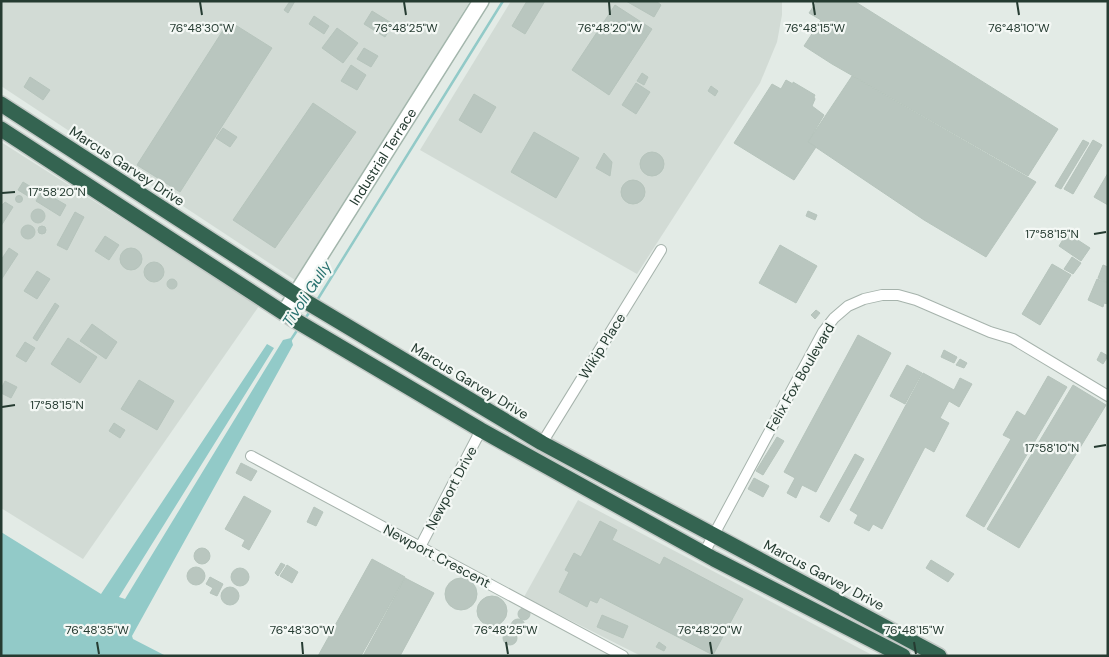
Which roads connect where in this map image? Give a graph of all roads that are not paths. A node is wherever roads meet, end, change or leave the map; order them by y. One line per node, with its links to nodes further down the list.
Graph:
1 (481, 1): 5 (street, Industrial Terrace)
2 (1, 104): 5 (highway, Marcus Garvey Drive)
3 (1, 129): 6 (highway)
4 (661, 250): 9 (street, Wikip Place)
5 (295, 294): 6 (street, Industrial Terrace); 9 (highway, Marcus Garvey Drive)
6 (284, 313): 8 (highway)
7 (1108, 396): 11 (street, Felix Fox Boulevard)
8 (481, 430): 12 (street, Newport Drive); 13 (highway)
9 (542, 443): 11 (highway, Marcus Garvey Drive)
10 (251, 456): 12 (street, Newport Crescent)
11 (714, 534): 13 (street, Felix Fox Boulevard); 16 (highway, Marcus Garvey Drive)
12 (420, 547): 14 (street, Newport Crescent)
13 (704, 553): 15 (highway)
14 (623, 656)
15 (903, 656)
16 (939, 656)

